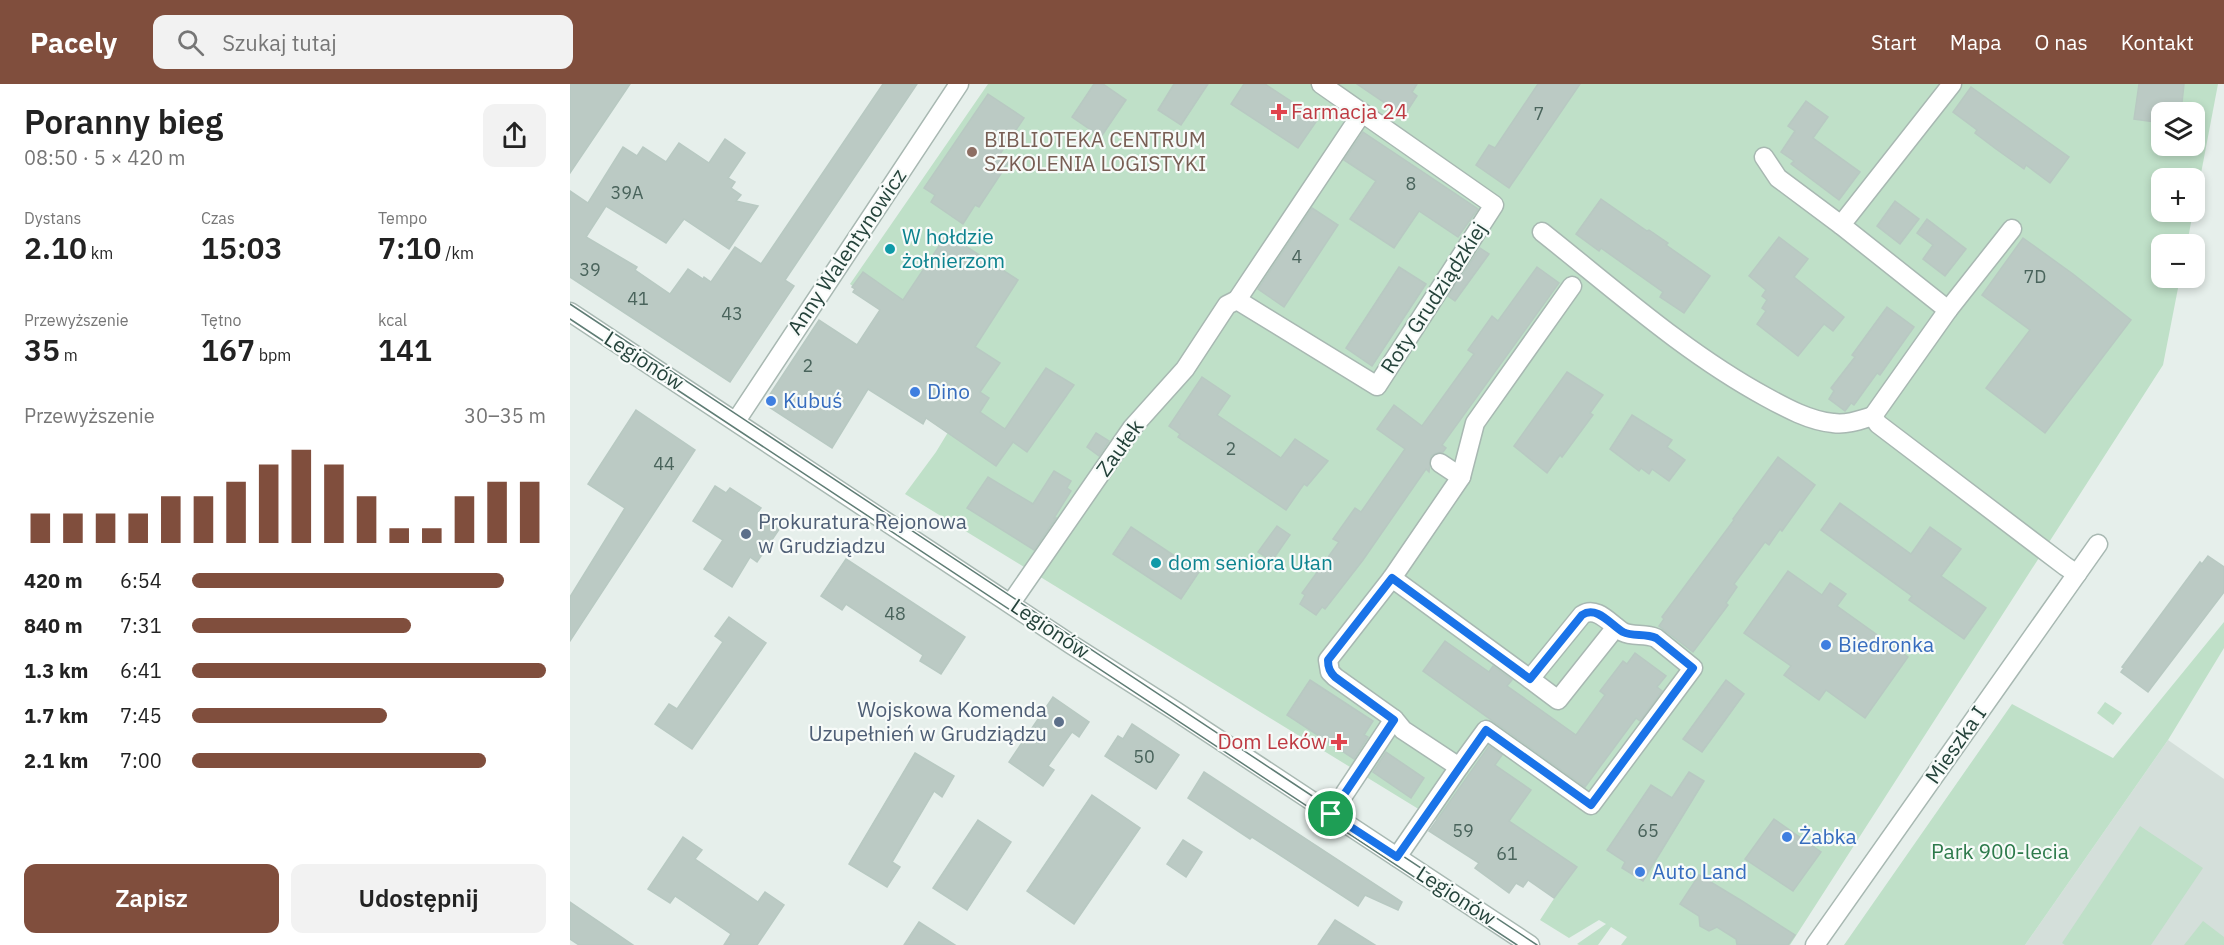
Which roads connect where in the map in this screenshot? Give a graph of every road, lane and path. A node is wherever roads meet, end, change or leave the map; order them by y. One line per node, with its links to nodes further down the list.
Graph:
1 (958, 84): 14 (street, Anny Walentynowicz)
2 (1321, 84): 4 (street, Roty Grudziądzkiej)
3 (1952, 84): 6 (street)
4 (1362, 112): 10 (street, Zaułek); 10 (street, Roty Grudziądzkiej)
5 (1764, 157): 6 (street)
6 (1840, 225): 11 (street)
7 (2012, 229): 11 (street)
8 (1542, 232): 13 (street)
9 (1572, 286): 16 (street)
10 (1237, 300): 20 (street, Zaułek)
11 (1948, 310): 13 (street)
12 (570, 312): 14 (street, Legionów)
13 (1873, 416): 18 (street)
14 (736, 421): 20 (street, Legionów)
15 (1440, 463): 16 (street)
16 (1461, 477): 19 (street)
17 (2098, 544): 18 (street, Mieszka I)
18 (2078, 574): 28 (street, Mieszka I)
19 (1392, 578): 22 (street); 23 (street)
20 (1011, 603): 25 (street, Legionów)
21 (1616, 627): 22 (street); 22 (street); 24 (street)
22 (1530, 679)
23 (1394, 720): 24 (street); 25 (street)
24 (1459, 767): 26 (street)
25 (1331, 814): 26 (street, Legionów)
26 (1397, 857): 27 (street, Legionów)
27 (1530, 945)
28 (1815, 945)

